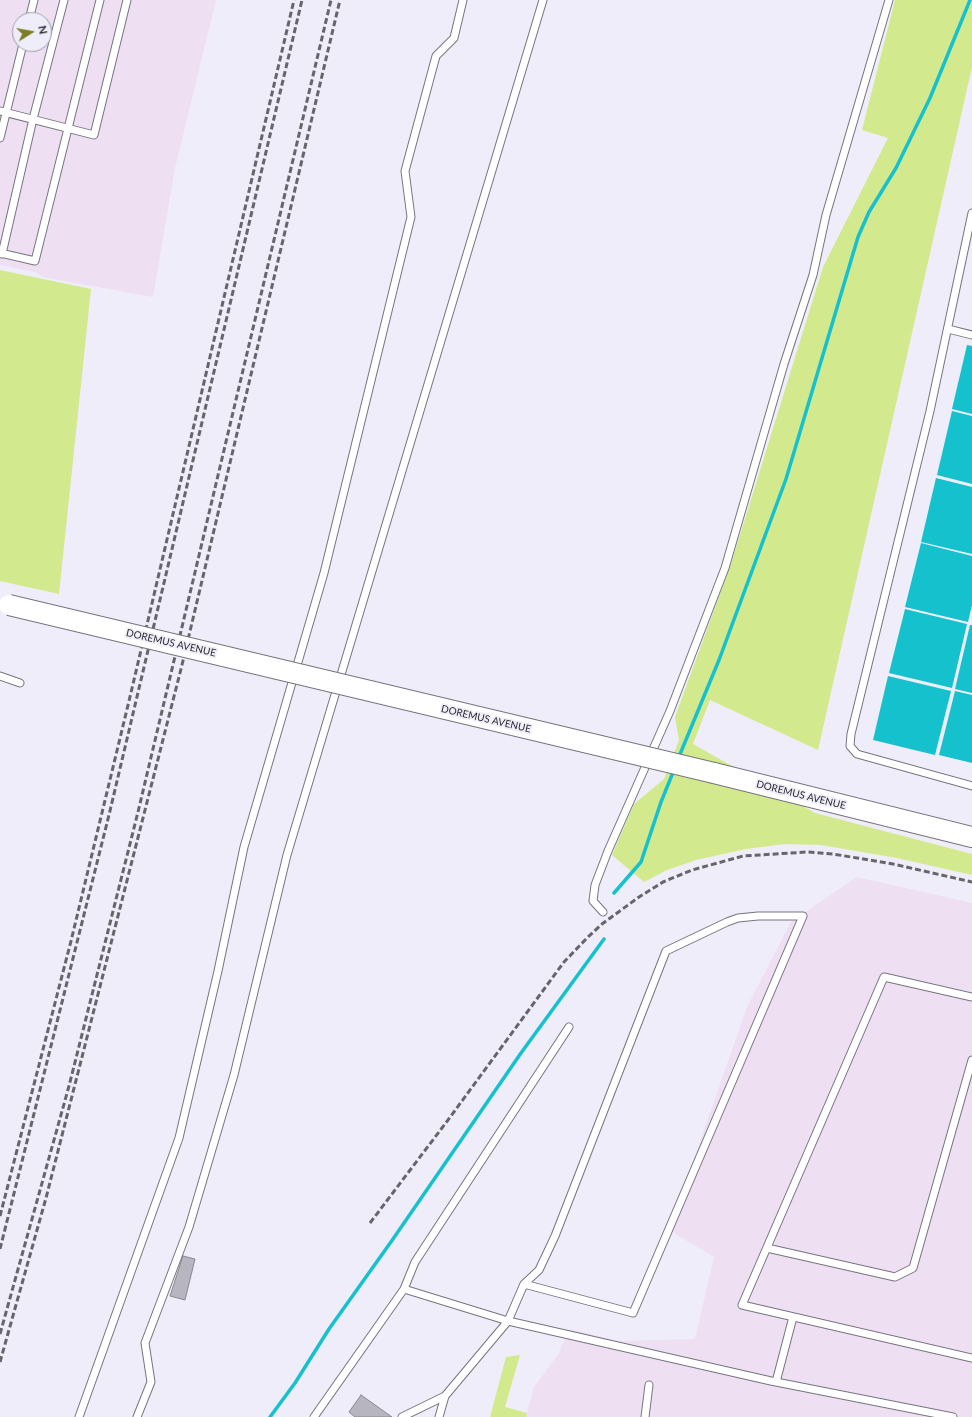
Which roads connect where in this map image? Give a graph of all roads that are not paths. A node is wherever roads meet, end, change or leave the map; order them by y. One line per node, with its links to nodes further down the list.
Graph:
1 (34, 0): 8 (lane)
2 (64, 0): 11 (lane)
3 (100, 0): 12 (lane)
4 (127, 0): 12 (lane)
5 (463, 0): 36 (lane)
6 (544, 0): 37 (lane)
7 (889, 0): 23 (lane)
8 (31, 12)
9 (21, 52): 10 (lane)
10 (3, 112): 11 (lane); 13 (lane)
11 (33, 119): 12 (lane); 15 (lane)
12 (68, 128): 15 (lane)
13 (0, 138)
14 (972, 213): 16 (lane)
15 (1, 254)
16 (948, 329): 17 (lane); 21 (lane)
17 (972, 335)
18 (5, 604): 22 (main road, DOREMUS AVENUE, bridge)
19 (0, 676): 20 (lane)
20 (20, 683)
21 (972, 786)
22 (972, 837)
23 (603, 912)
24 (972, 997): 27 (lane)
25 (569, 1027): 29 (lane)
26 (972, 1060): 27 (lane)
27 (766, 1248): 30 (lane)
28 (524, 1284): 28 (lane); 31 (lane)
29 (404, 1289): 31 (lane); 38 (lane)
30 (794, 1317): 32 (lane); 33 (lane)
31 (508, 1321): 33 (lane); 35 (lane)
32 (972, 1358)
33 (776, 1382): 42 (lane)
34 (649, 1385): 41 (lane)
35 (445, 1396): 39 (lane); 40 (lane)
36 (79, 1417)
37 (137, 1417)
38 (314, 1417)
39 (402, 1417)
40 (439, 1417)
41 (645, 1417)
42 (953, 1417)

